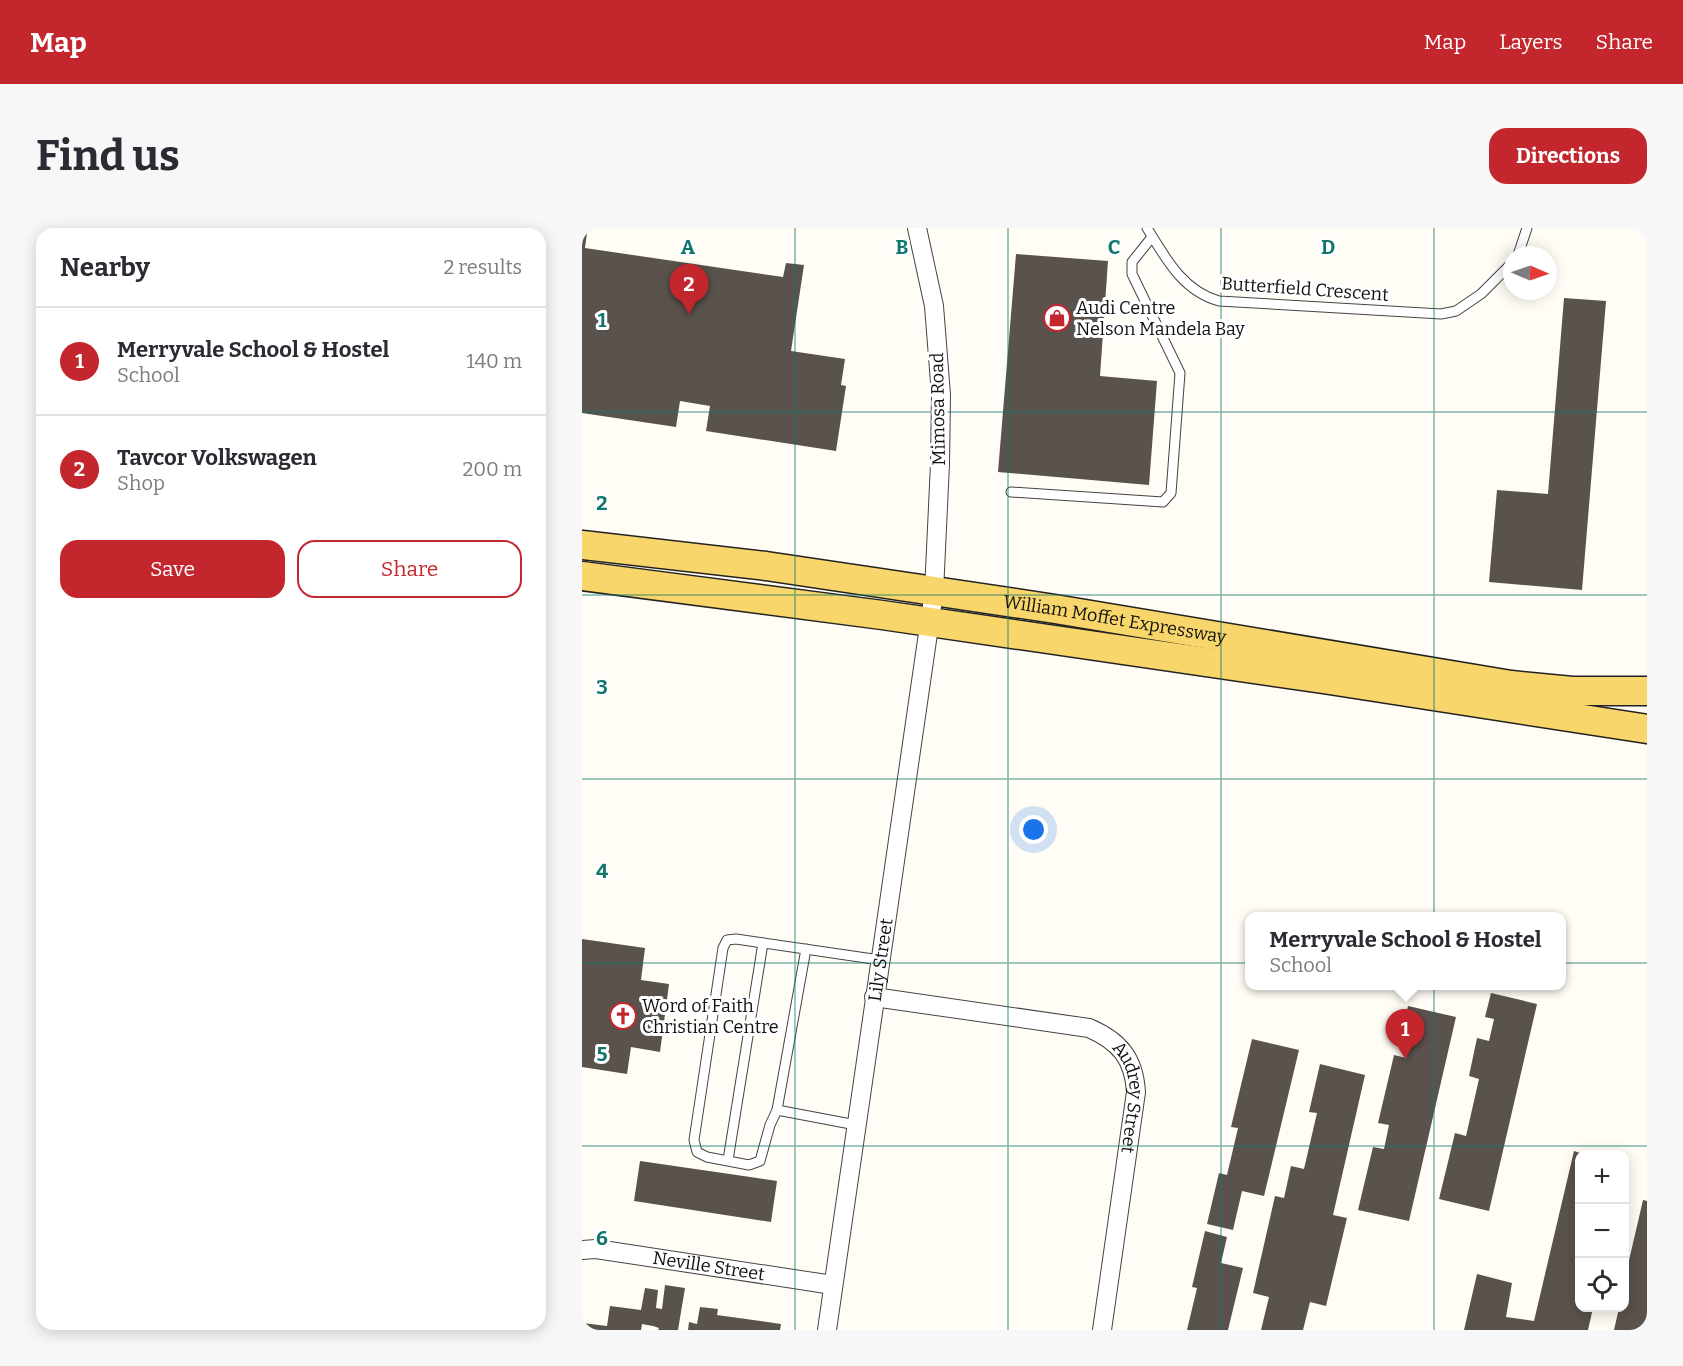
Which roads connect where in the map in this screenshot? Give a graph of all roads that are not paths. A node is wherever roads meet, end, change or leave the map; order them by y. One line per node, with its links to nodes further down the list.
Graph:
1 (917, 228): 10 (street, Mimosa Road)
2 (1147, 228): 4 (lane, Butterfield Crescent)
3 (1527, 228): 5 (lane)
4 (1152, 237): 6 (lane, Butterfield Crescent); 7 (lane)
5 (1521, 246)
6 (1503, 271)
7 (1011, 492)
8 (582, 545): 10 (main road, William Moffet Expressway)
9 (582, 576): 11 (main road, William Moffet Expressway)
10 (934, 592): 11 (street, Lily Street); 14 (main road, William Moffet Expressway)
11 (930, 622): 15 (main road, William Moffet Expressway); 18 (street, Lily Street)
12 (1647, 683): 14 (lane)
13 (1647, 691): 14 (main road, William Moffet Expressway)
14 (1611, 692)
15 (1647, 729)
16 (763, 943): 17 (lane); 22 (lane); 22 (lane)
17 (806, 949): 18 (lane); 20 (lane)
18 (880, 960): 19 (street, Lily Street)
19 (874, 997): 21 (street, Lily Street); 26 (street, Audrey Street)
20 (777, 1110): 21 (lane); 22 (lane)
21 (855, 1125): 24 (street, Lily Street)
22 (728, 1160)
23 (582, 1250): 24 (street, Neville Street)
24 (833, 1285): 25 (street, Lily Street)
25 (826, 1330)
26 (1102, 1330)

